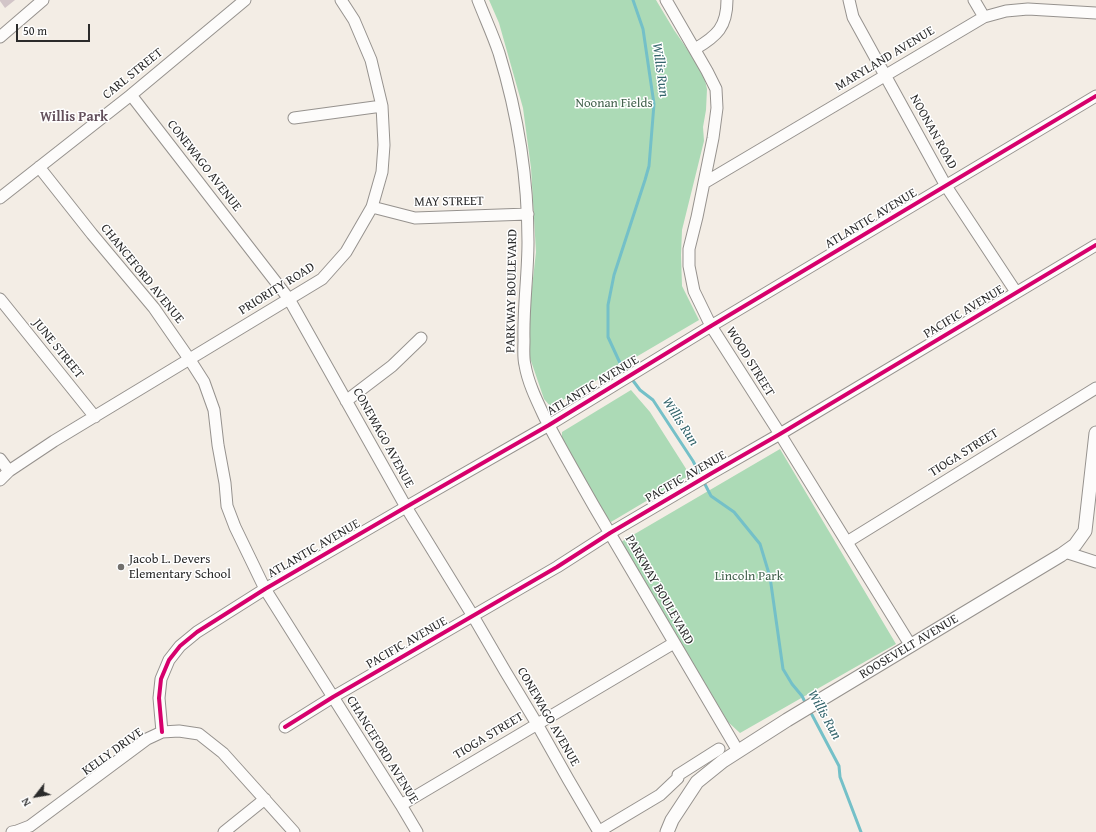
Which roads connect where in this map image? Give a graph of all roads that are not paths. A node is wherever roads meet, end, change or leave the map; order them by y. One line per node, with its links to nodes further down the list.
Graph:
1 (43, 0): 11 (street)
2 (245, 0): 14 (street, CARL STREET)
3 (342, 0): 16 (street, PRIORITY ROAD)
4 (478, 0): 23 (street, PARKWAY BOULEVARD)
5 (666, 0): 12 (street, WOOD STREET)
6 (727, 0): 12 (street)
7 (849, 0): 13 (street, NOONAN ROAD)
8 (974, 0): 10 (street)
9 (1096, 13): 10 (street, MARYLAND AVENUE)
10 (984, 17): 13 (street, MARYLAND AVENUE)
11 (0, 37)
12 (695, 49): 19 (street, WOOD STREET)
13 (885, 76): 19 (street, MARYLAND AVENUE); 20 (street, NOONAN ROAD)
14 (131, 94): 18 (street, CARL STREET); 27 (street, CONEWAGO AVENUE)
15 (1096, 96): 20 (street, ATLANTIC AVENUE)
16 (382, 106): 17 (street); 22 (street, PRIORITY ROAD)
17 (294, 118)
18 (38, 167): 21 (street, CARL STREET); 30 (street, CHANCEFORD AVENUE)
19 (704, 183): 28 (street, WOOD STREET)
20 (946, 186): 25 (street, NOONAN ROAD); 28 (street, ATLANTIC AVENUE)
21 (0, 198)
22 (372, 207): 23 (street, MAY STREET); 27 (street, PRIORITY ROAD)
23 (528, 214): 34 (street, PARKWAY BOULEVARD)
24 (1096, 245): 25 (street, PACIFIC AVENUE)
25 (1016, 292): 36 (street, PACIFIC AVENUE)
26 (0, 298): 33 (street, JUNE STREET)
27 (289, 299): 30 (street, PRIORITY ROAD); 32 (street, CONEWAGO AVENUE)
28 (711, 326): 34 (street, ATLANTIC AVENUE); 36 (street, WOOD STREET)
29 (421, 338): 32 (street)
30 (190, 360): 33 (street, PRIORITY ROAD); 45 (street, CHANCEFORD AVENUE)
31 (1096, 388): 42 (street, TIOGA STREET)
32 (346, 400): 40 (street, CONEWAGO AVENUE)
33 (95, 417): 38 (street, PRIORITY ROAD)
34 (549, 425): 40 (street, ATLANTIC AVENUE); 41 (street, PARKWAY BOULEVARD)
35 (1096, 433): 43 (main road, ROOSEVELT AVENUE)
36 (780, 434): 41 (street, PACIFIC AVENUE); 42 (street, WOOD STREET)
37 (0, 459): 38 (street)
38 (9, 471): 39 (street, PRIORITY ROAD)
39 (0, 480)
40 (406, 507): 45 (street, ATLANTIC AVENUE); 46 (street, CONEWAGO AVENUE)
41 (610, 533): 46 (street, PACIFIC AVENUE); 47 (street, PARKWAY BOULEVARD)
42 (847, 542): 48 (street, WOOD STREET)
43 (1065, 552): 44 (street); 48 (main road, ROOSEVELT AVENUE)
44 (1096, 562)
45 (265, 589): 49 (street, CHANCEFORD AVENUE); 52 (street, ATLANTIC AVENUE)
46 (473, 616): 49 (street, PACIFIC AVENUE); 50 (street, CONEWAGO AVENUE)
47 (674, 643): 50 (street, TIOGA STREET); 54 (street, PARKWAY BOULEVARD)
48 (911, 646): 54 (main road, ROOSEVELT AVENUE)
49 (333, 698): 51 (street, PACIFIC AVENUE); 56 (street, CHANCEFORD AVENUE)
50 (538, 724): 56 (street, TIOGA STREET); 61 (street, CONEWAGO AVENUE)
51 (285, 727)
52 (162, 732): 55 (street, KELLY DRIVE); 57 (street, KELLY DRIVE)
53 (718, 749): 61 (street)
54 (738, 750): 62 (main road, ROOSEVELT AVENUE)
55 (265, 799): 58 (street); 59 (street, KELLY DRIVE)
56 (401, 805): 60 (street, CHANCEFORD AVENUE)
57 (12, 832)
58 (224, 832)
59 (294, 832)
60 (417, 832)
61 (599, 832)
62 (667, 832)

